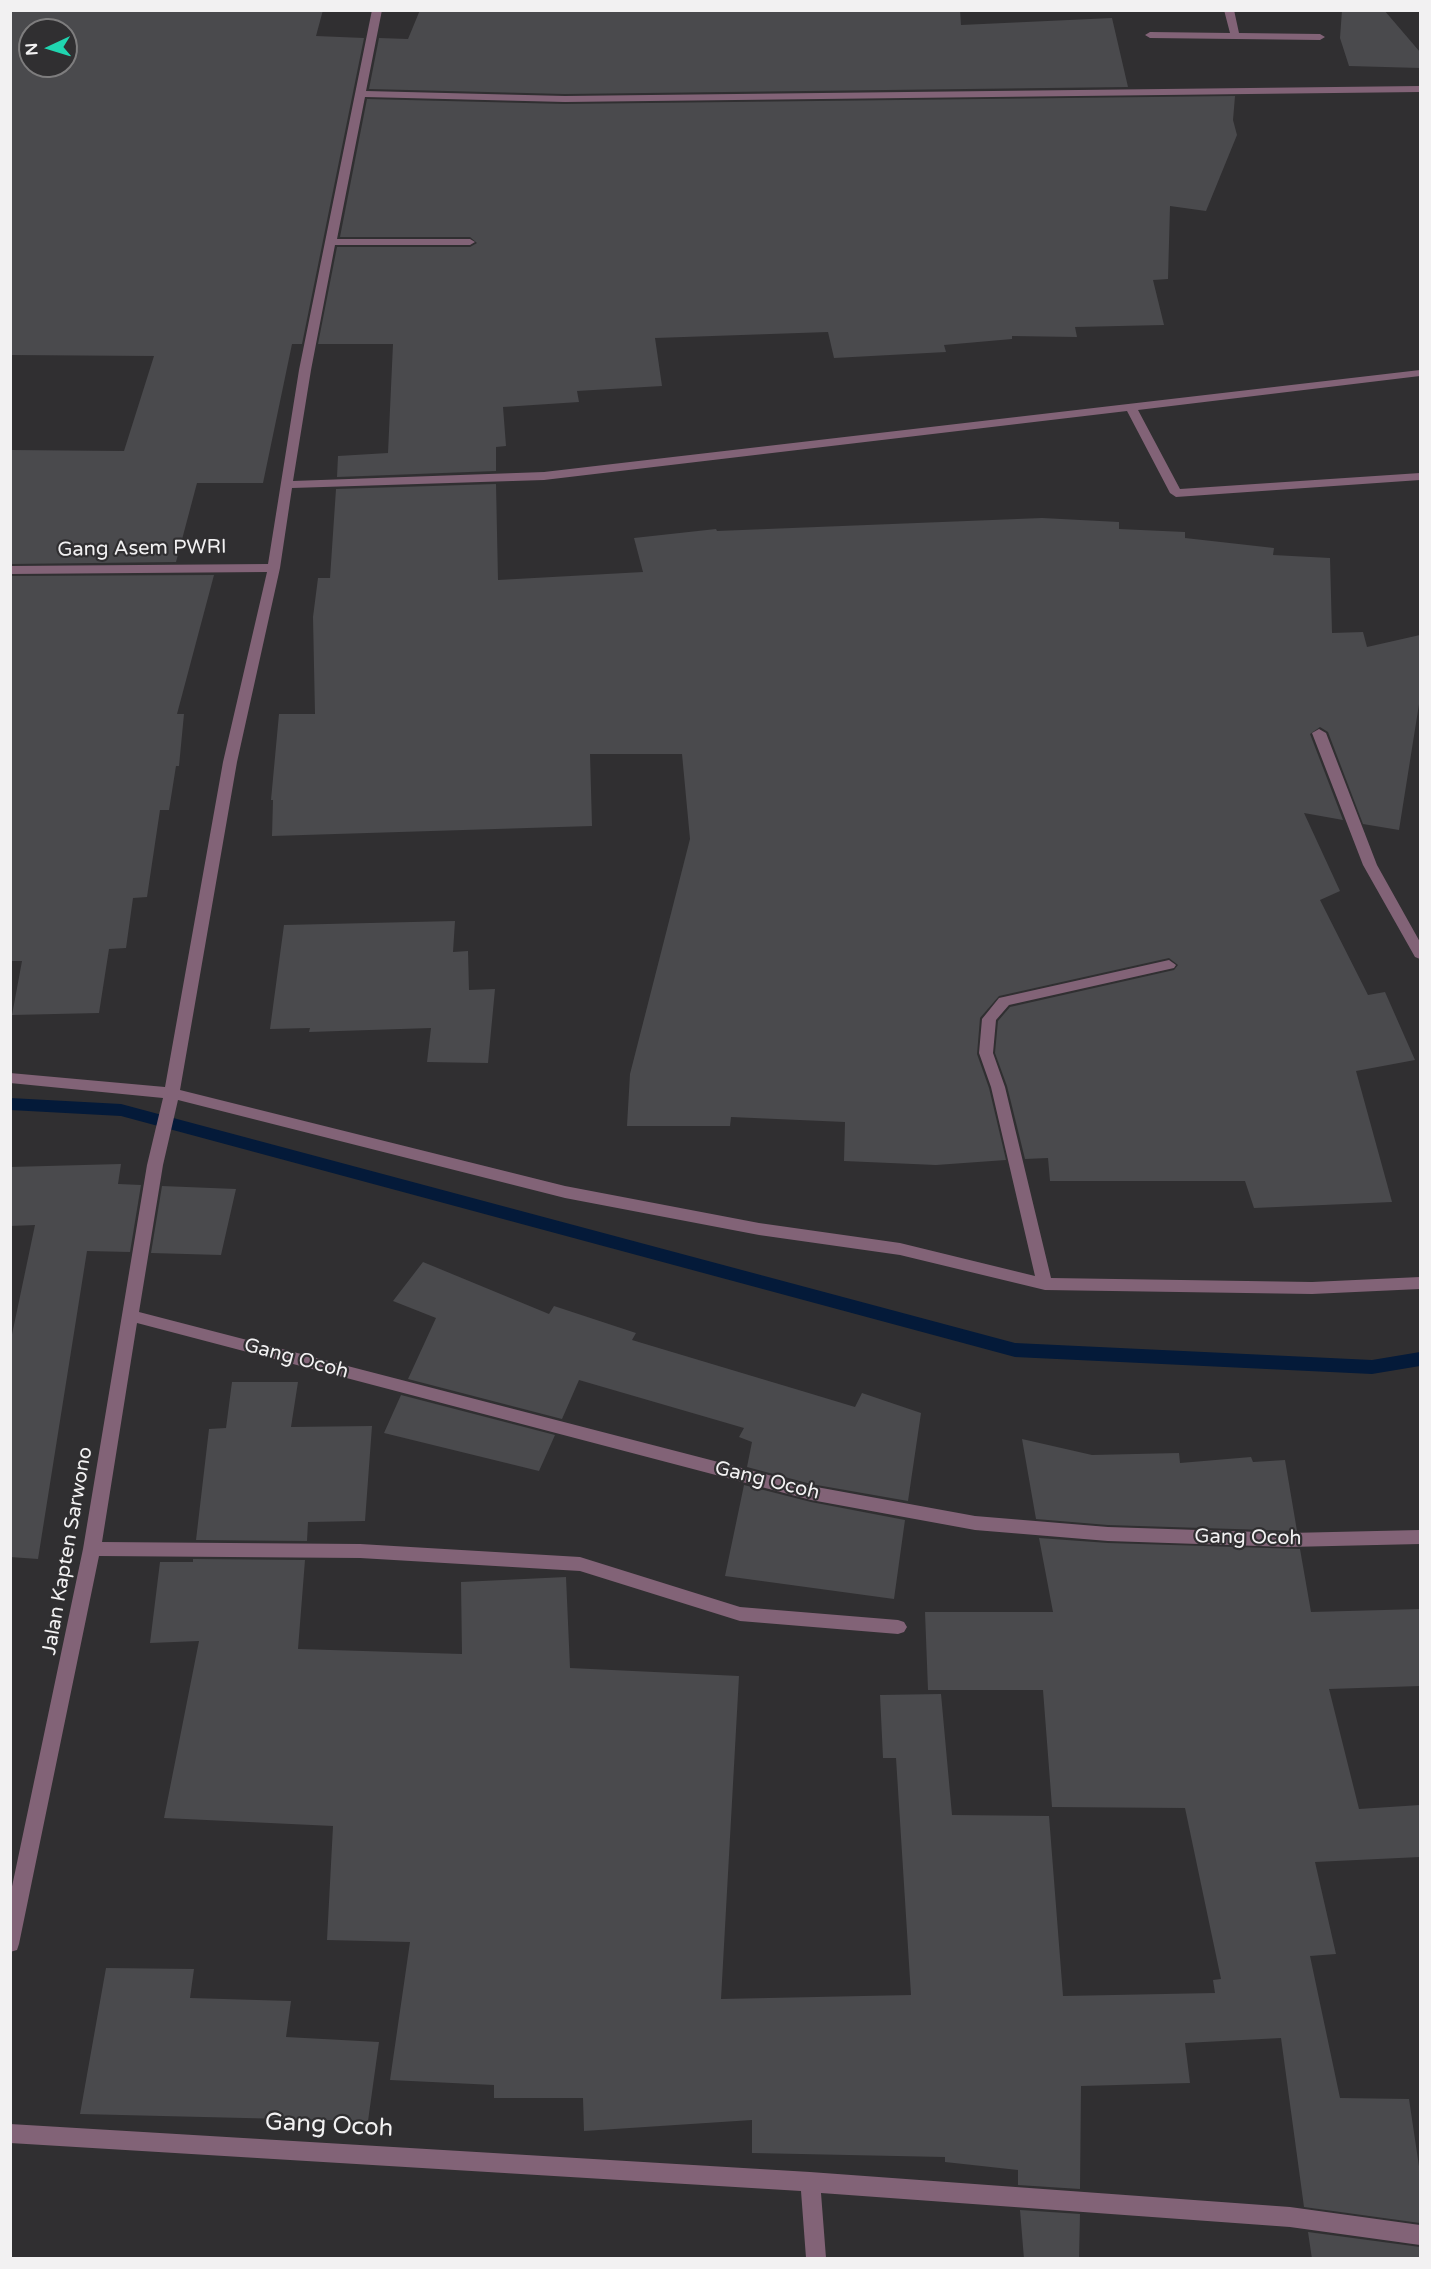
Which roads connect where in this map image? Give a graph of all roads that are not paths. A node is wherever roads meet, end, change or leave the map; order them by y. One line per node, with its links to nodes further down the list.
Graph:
1 (377, 10): 7 (street, Jalan Kapten Sarwono)
2 (1230, 10): 4 (street)
3 (1150, 35): 4 (street)
4 (1235, 36): 5 (street)
5 (1320, 37)
6 (1420, 89): 7 (street)
7 (360, 94): 8 (street, Jalan Kapten Sarwono)
8 (331, 242): 9 (street); 13 (street, Jalan Kapten Sarwono)
9 (470, 242)
10 (1420, 373): 11 (street)
11 (1130, 406): 12 (street); 13 (street)
12 (1420, 477)
13 (288, 485): 14 (street, Jalan Kapten Sarwono)
14 (274, 567): 15 (street, Gang Asem PWRI); 20 (street, Jalan Kapten Sarwono)
15 (10, 570)
16 (1319, 733): 17 (street)
17 (1420, 954)
18 (1169, 965): 22 (street)
19 (10, 1078): 20 (street)
20 (171, 1093): 22 (street); 23 (street, Jalan Kapten Sarwono)
21 (1420, 1283): 22 (street)
22 (1045, 1284)
23 (129, 1315): 24 (street, Gang Ocoh); 25 (street, Jalan Kapten Sarwono)
24 (1420, 1537)
25 (92, 1549): 26 (street); 27 (street, Jalan Kapten Sarwono)
26 (898, 1626)
27 (10, 1944)
28 (10, 2133): 29 (street, Gang Ocoh)
29 (810, 2182): 30 (street, Gang Ocoh); 31 (street)
30 (1420, 2235)
31 (816, 2259)

